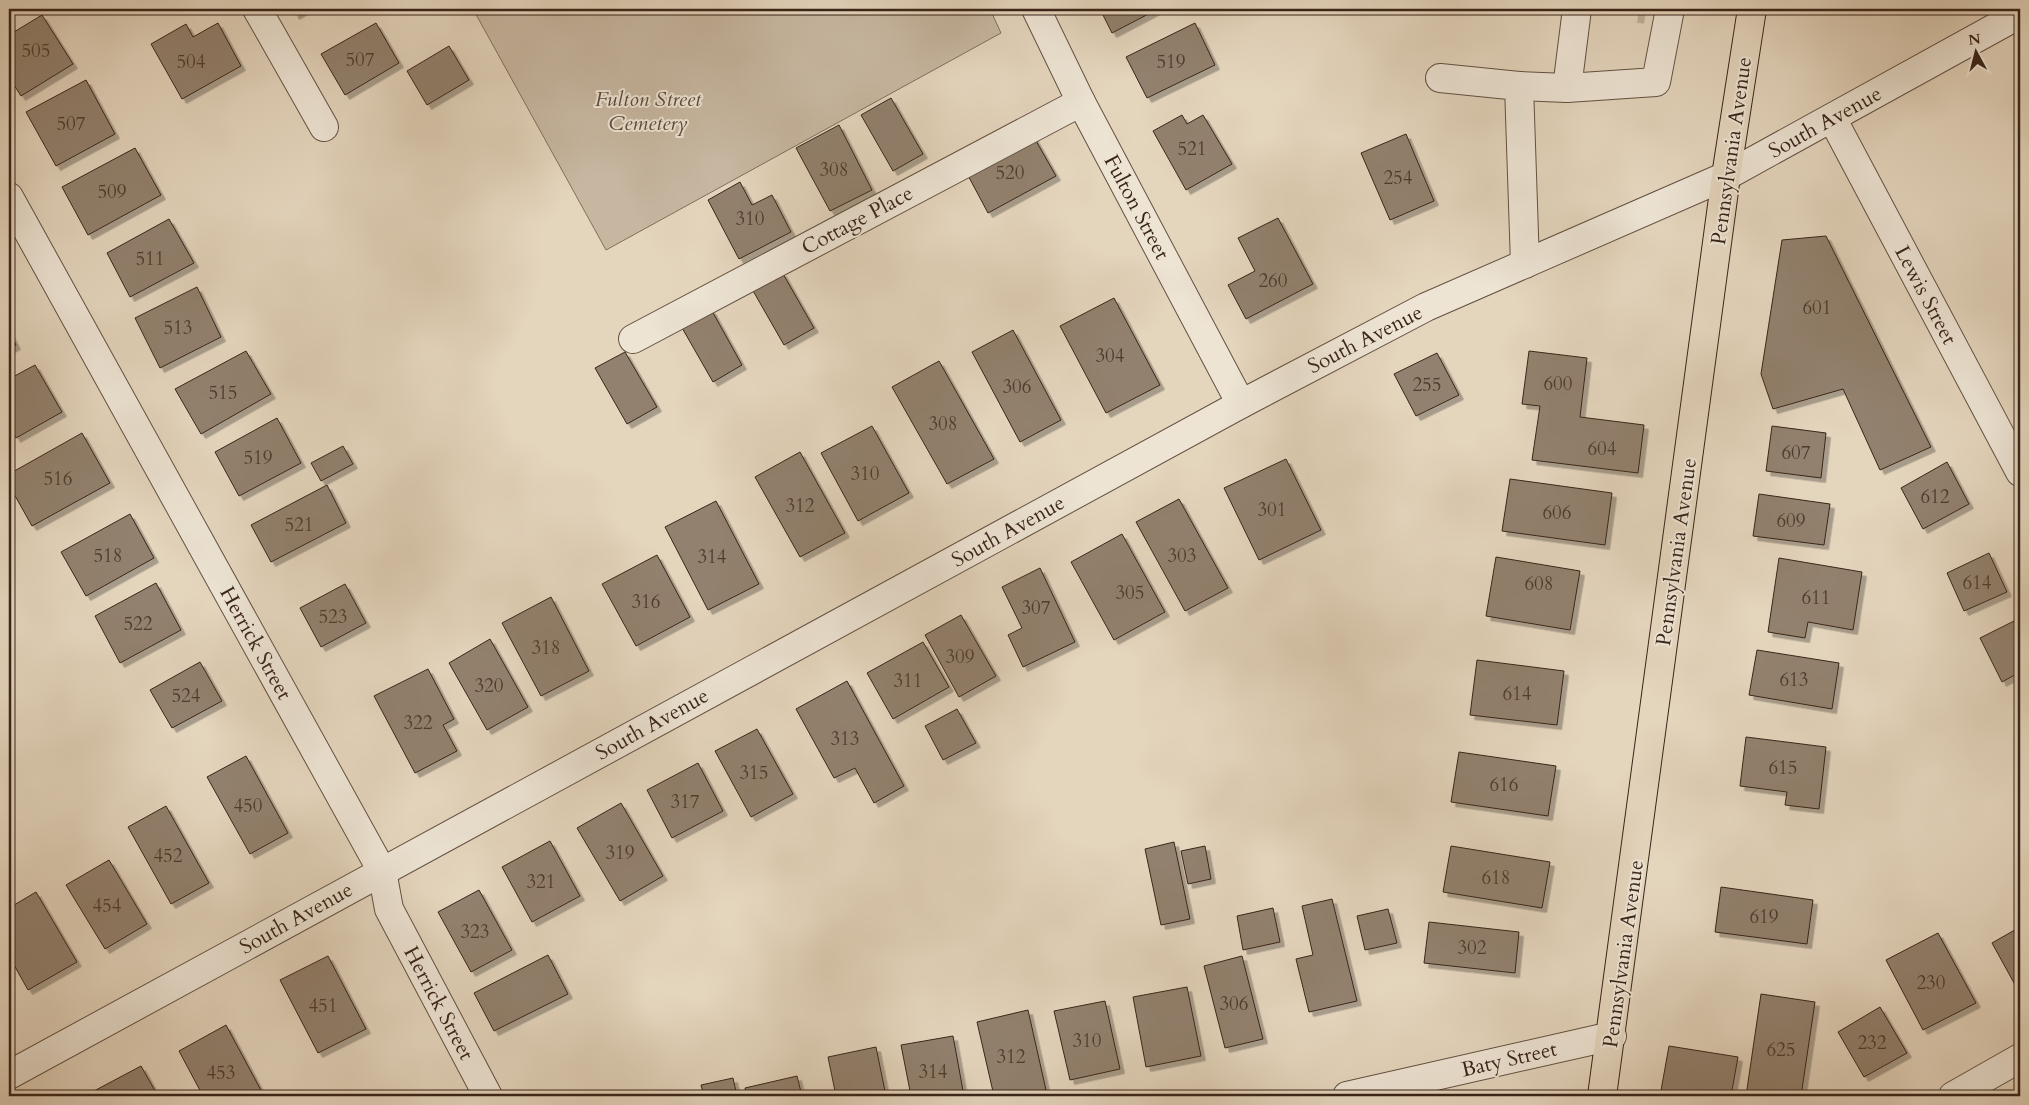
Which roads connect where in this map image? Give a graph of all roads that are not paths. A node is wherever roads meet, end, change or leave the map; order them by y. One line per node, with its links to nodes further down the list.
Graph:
1 (257, 9): 12 (street)
2 (1036, 9): 10 (street, Fulton Street)
3 (1577, 9): 9 (street)
4 (1752, 9): 13 (main road, Pennsylvania Avenue)
5 (1662, 11): 9 (street)
6 (2020, 14): 11 (street, South Avenue)
7 (1440, 78): 8 (street)
8 (1519, 86): 9 (street); 15 (street)
9 (1567, 88)
10 (1081, 102): 16 (street, Cottage Place); 17 (street, Fulton Street)
11 (1832, 118): 13 (street, South Avenue); 18 (street, Lewis Street)
12 (324, 127)
13 (1726, 176): 15 (street, South Avenue); 20 (main road, Pennsylvania Avenue)
14 (9, 197): 19 (street, Herrick Street)
15 (1525, 264): 17 (street, South Avenue)
16 (634, 339)
17 (1241, 404): 19 (street, South Avenue)
18 (2020, 472)
19 (382, 871): 22 (street, South Avenue); 23 (street, Herrick Street)
20 (1612, 1036): 24 (street, Baty Street); 25 (main road, Pennsylvania Avenue)
21 (2020, 1058): 26 (street)
22 (9, 1075)
23 (488, 1096)
24 (1347, 1096)
25 (1602, 1096)
26 (1953, 1096)

